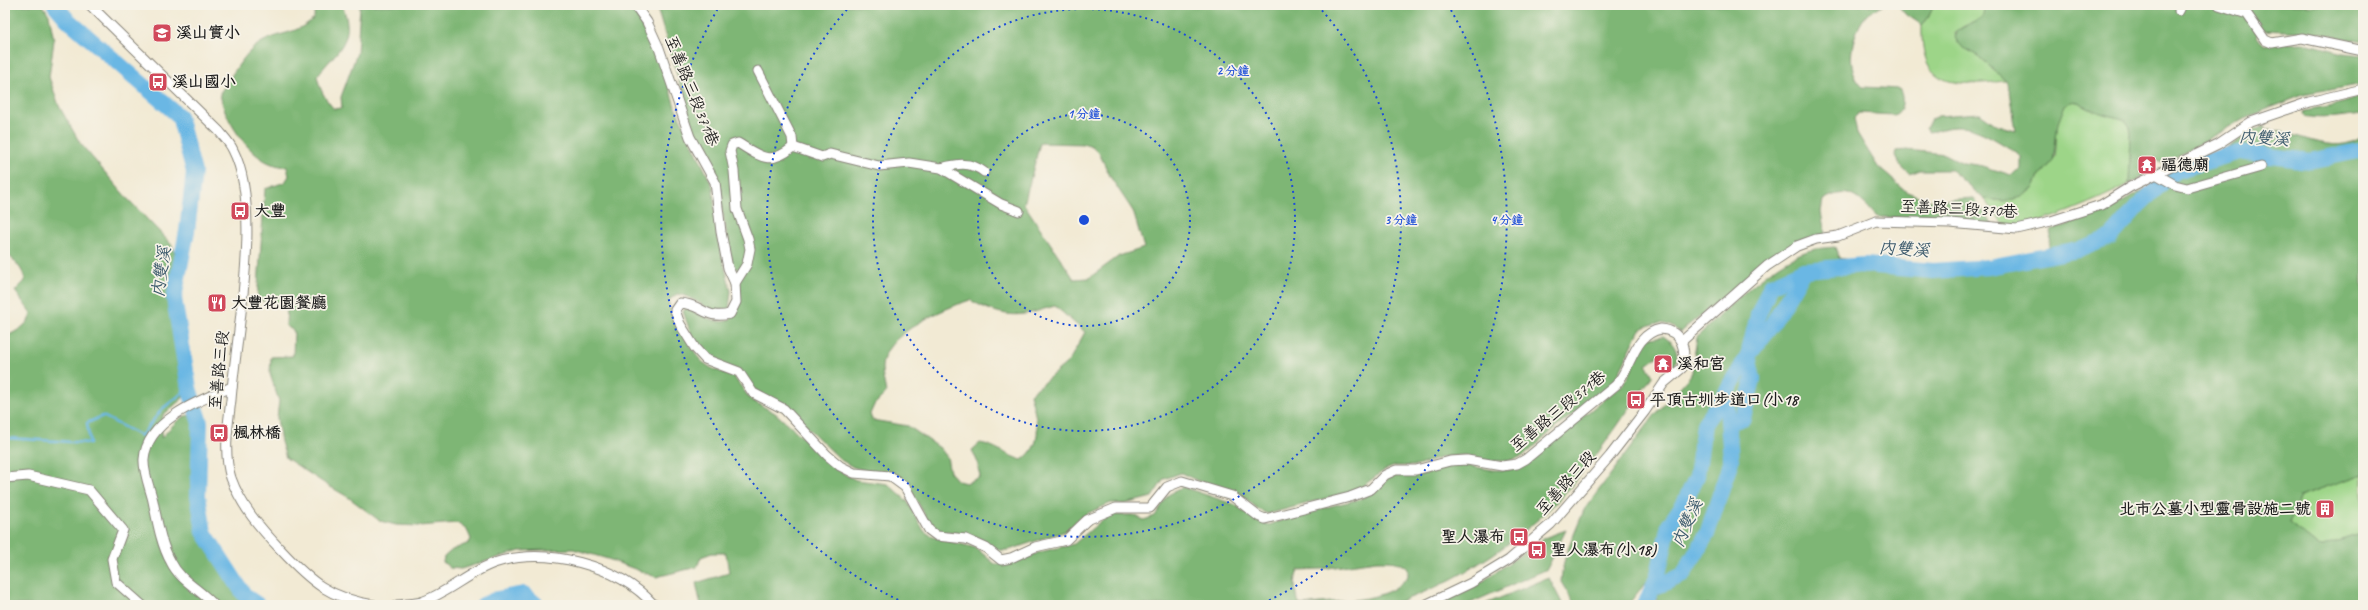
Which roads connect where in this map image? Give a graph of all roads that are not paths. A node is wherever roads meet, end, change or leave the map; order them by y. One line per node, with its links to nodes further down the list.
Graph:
1 (90, 5): 15 (street, 至善路三段)
2 (635, 5): 13 (street, 至善路三段371巷)
3 (2219, 5): 4 (street)
4 (2363, 51)
5 (758, 71): 7 (street)
6 (2363, 89): 11 (street, 至善路三段370巷)
7 (793, 147): 9 (street); 13 (street)
8 (2261, 167): 11 (street)
9 (941, 168): 10 (street); 12 (street)
10 (984, 172)
11 (2156, 174): 14 (street, 至善路三段370巷)
12 (1019, 211)
13 (735, 282): 14 (street, 至善路三段371巷)
14 (1682, 341): 22 (street, 至善路三段)
15 (232, 387): 18 (street); 19 (street, 至善路三段)
16 (5, 478): 17 (street)
17 (142, 605)
18 (214, 605)
19 (374, 605)
20 (397, 605): 21 (street)
21 (654, 605)
22 (1425, 605)

